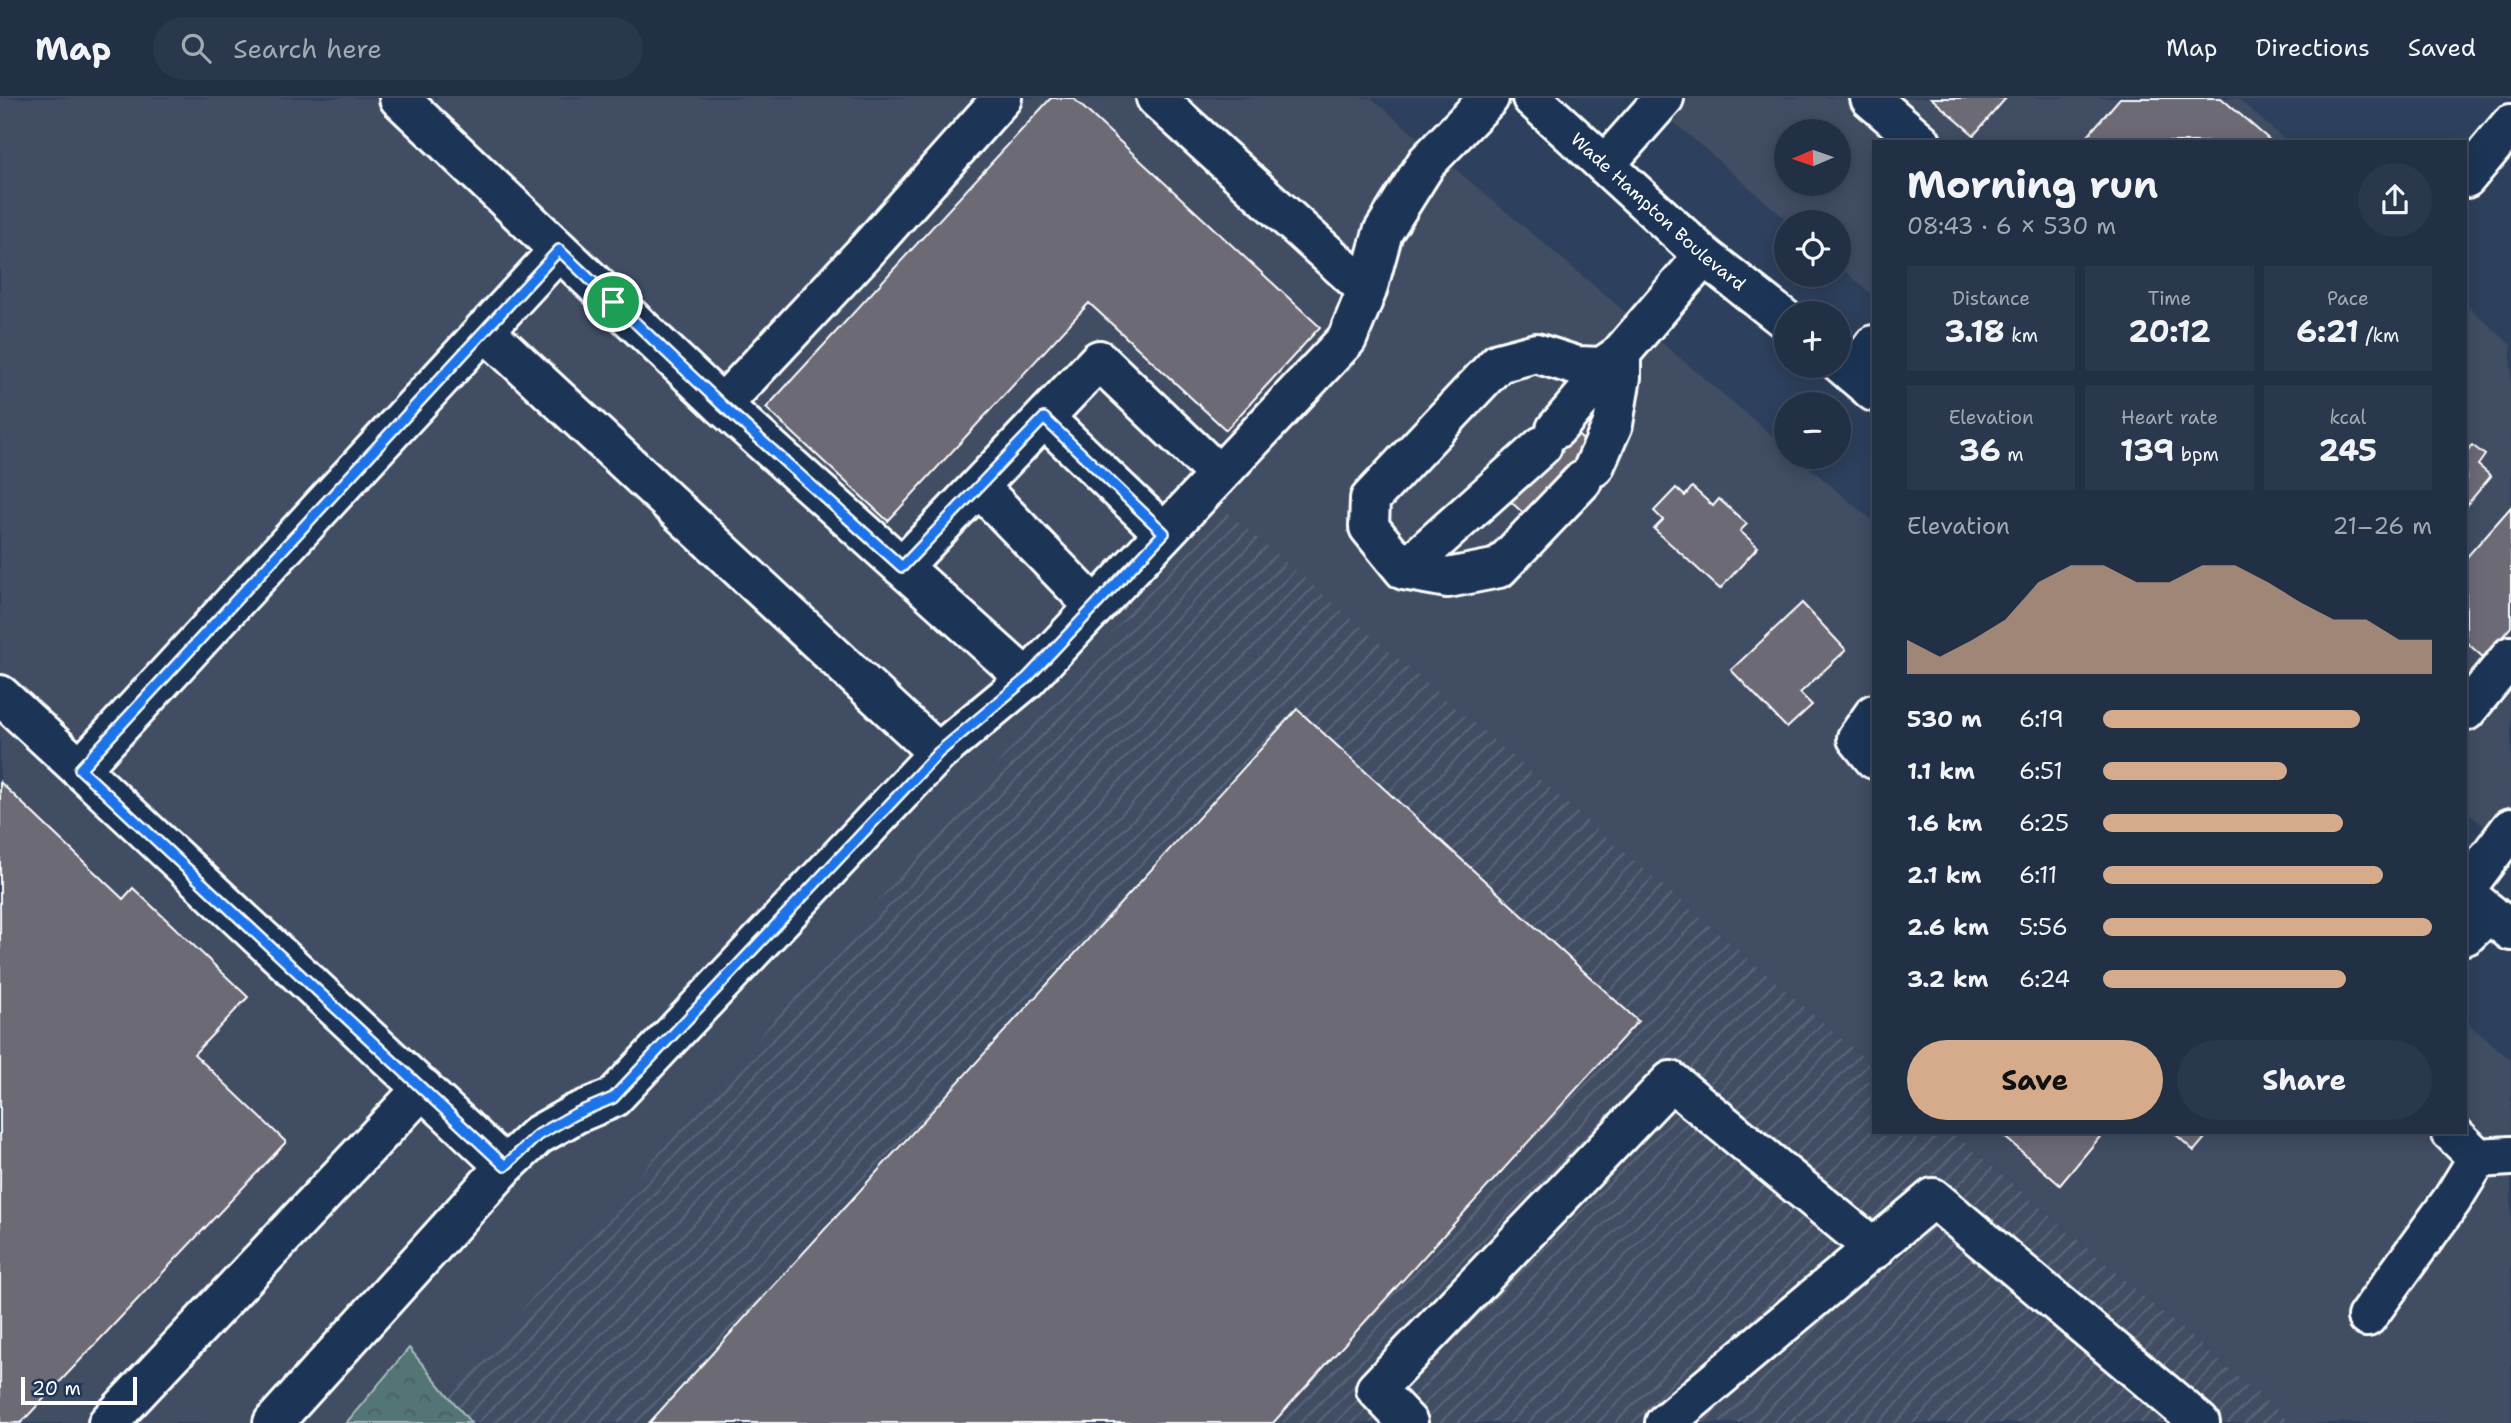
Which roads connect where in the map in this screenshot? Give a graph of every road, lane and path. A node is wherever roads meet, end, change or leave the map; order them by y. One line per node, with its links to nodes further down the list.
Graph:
1 (399, 98): 12 (main road)
2 (1002, 98): 18 (main road)
3 (1157, 98): 14 (main road)
4 (1489, 98): 14 (main road)
5 (1532, 98): 10 (main road, Wade Hampton Boulevard)
6 (1664, 98): 10 (main road)
7 (1870, 98): 9 (main road)
8 (2511, 124): 11 (main road)
9 (1919, 140)
10 (1605, 165): 13 (main road, Wade Hampton Boulevard)
11 (2467, 177)
12 (559, 250): 16 (main road); 18 (main road)
13 (1704, 256): 15 (main road, Wade Hampton Boulevard); 17 (main road)
14 (1367, 290): 20 (main road)
15 (1774, 311)
16 (484, 330): 31 (main road); 33 (main road)
17 (1621, 354): 24 (main road); 24 (main road); 24 (main road)
18 (722, 405): 23 (main road)
19 (1044, 418): 20 (main road); 21 (main road); 22 (main road)
20 (1219, 475): 22 (main road)
21 (979, 487): 23 (main road); 25 (main road)
22 (1164, 533): 25 (main road)
23 (902, 567): 27 (main road)
24 (1404, 570)
25 (1094, 606): 27 (main road)
26 (2511, 656): 29 (main road)
27 (1027, 678): 31 (main road)
28 (0, 695): 33 (main road)
29 (2467, 710)
30 (1872, 717): 32 (main road)
31 (938, 753): 38 (main road)
32 (1872, 757)
33 (80, 769): 36 (main road)
34 (2511, 828): 35 (main road)
35 (2479, 912)
36 (423, 1088): 38 (main road); 41 (main road)
37 (2480, 1149): 40 (main road)
38 (505, 1166): 42 (main road)
39 (1875, 1249): 43 (main road); 44 (main road); 45 (main road)
40 (2367, 1317)
41 (108, 1423)
42 (273, 1423)
43 (1408, 1423)
44 (1665, 1423)
45 (2200, 1423)

